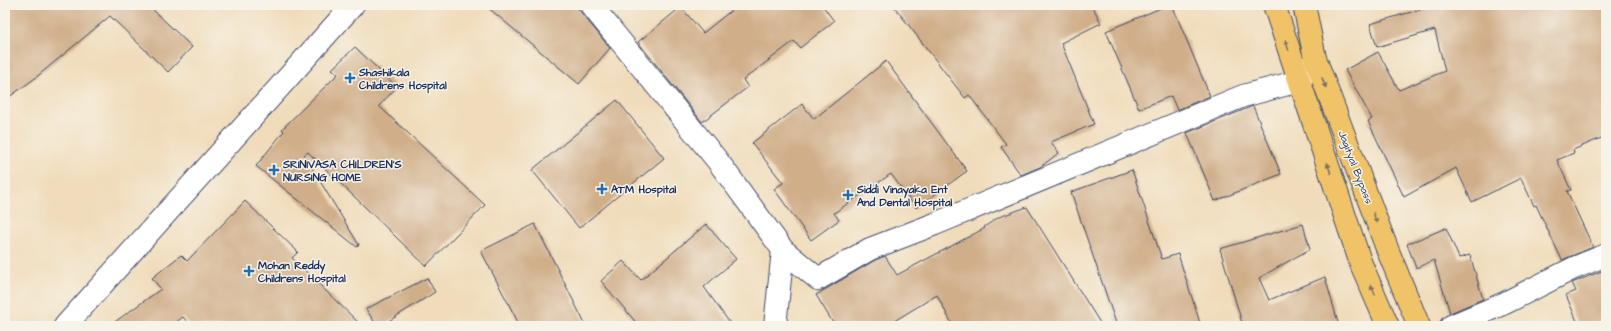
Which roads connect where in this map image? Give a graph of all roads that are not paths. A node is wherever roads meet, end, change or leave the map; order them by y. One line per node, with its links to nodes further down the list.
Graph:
1 (353, 5): 9 (street)
2 (591, 5): 7 (street)
3 (1274, 5): 6 (main road, one-way to 3)
4 (1304, 5): 5 (main road, Jagityal Bypass)
5 (1315, 58): 6 (street); 12 (main road, Jagityal Bypass, one-way to 12)
6 (1299, 81): 7 (street); 11 (main road, one-way to 6)
7 (783, 250): 10 (street)
8 (1606, 255): 13 (street)
9 (65, 326)
10 (775, 326)
11 (1388, 326)
12 (1419, 326)
13 (1451, 326)

